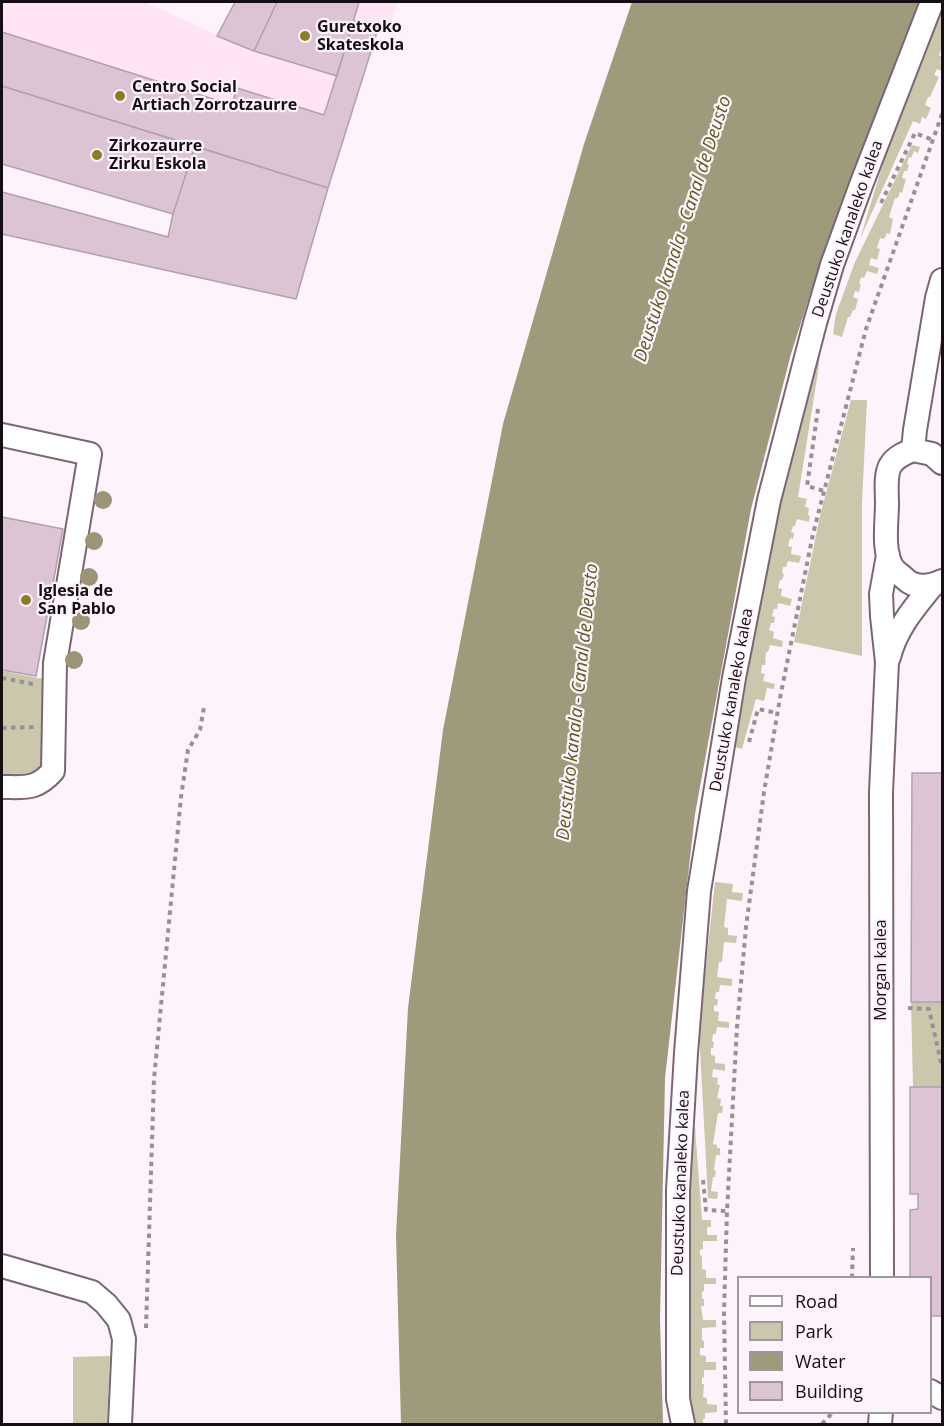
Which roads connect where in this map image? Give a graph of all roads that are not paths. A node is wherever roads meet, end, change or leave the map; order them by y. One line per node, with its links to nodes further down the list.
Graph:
1 (932, 2): 13 (street, Deustuko kanaleko kalea)
2 (942, 280): 4 (street)
3 (2, 435): 9 (street)
4 (913, 450): 5 (street); 6 (street, Morgan kalea)
5 (942, 463)
6 (888, 555): 7 (street); 8 (street, Morgan kalea)
7 (937, 583): 8 (street, Morgan kalea)
8 (887, 662): 11 (street, Morgan kalea)
9 (2, 787)
10 (2, 1266): 12 (street)
11 (882, 1276)
12 (120, 1425)
13 (683, 1425)

